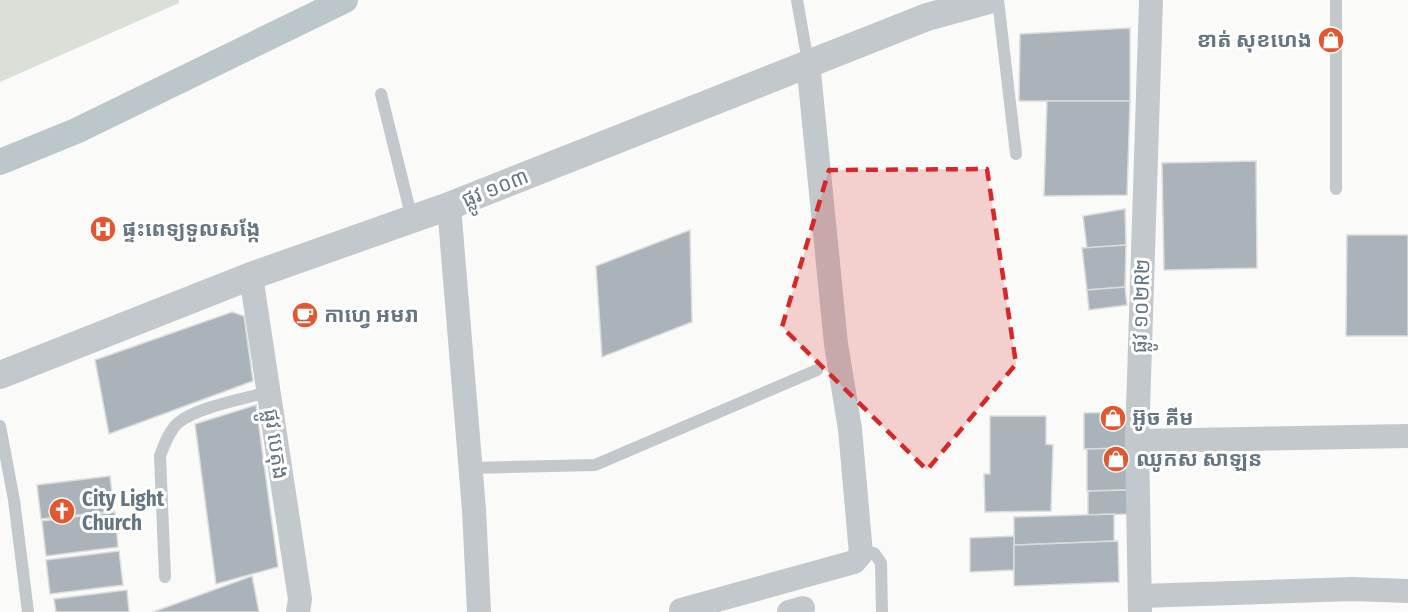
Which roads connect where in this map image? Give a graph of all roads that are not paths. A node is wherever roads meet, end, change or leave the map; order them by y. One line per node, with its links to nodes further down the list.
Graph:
1 (797, 0): 6 (lane)
2 (989, 0): 6 (street, ផ្លូវ ១០៣)
3 (998, 0): 8 (lane)
4 (1151, 0): 18 (street, ផ្លូវ ១០២R២)
5 (1336, 0): 9 (lane)
6 (808, 62): 10 (street, ផ្លូវ ១០៣); 20 (street)
7 (381, 94): 11 (lane)
8 (1016, 154)
9 (1336, 189)
10 (449, 206): 11 (street, ផ្លូវ ១០៣); 19 (street)
11 (412, 219): 12 (street, ផ្លូវ ១០៣)
12 (251, 276): 14 (street, ផ្លូវ ១០៣); 15 (street, ផ្លូវ បេតុង)
13 (817, 370): 19 (lane)
14 (0, 375)
15 (268, 392): 21 (lane); 26 (street, ផ្លូវ បេតុង)
16 (0, 426): 25 (lane)
17 (1408, 436): 18 (street)
18 (1137, 441): 23 (street, ផ្លូវ ១០២R២)
19 (471, 468): 27 (street)
20 (861, 554): 24 (street); 28 (lane)
21 (165, 577)
22 (1408, 591): 23 (street)
23 (1140, 604)
24 (681, 610)
25 (28, 612)
26 (298, 612)
27 (479, 612)
28 (882, 612)

